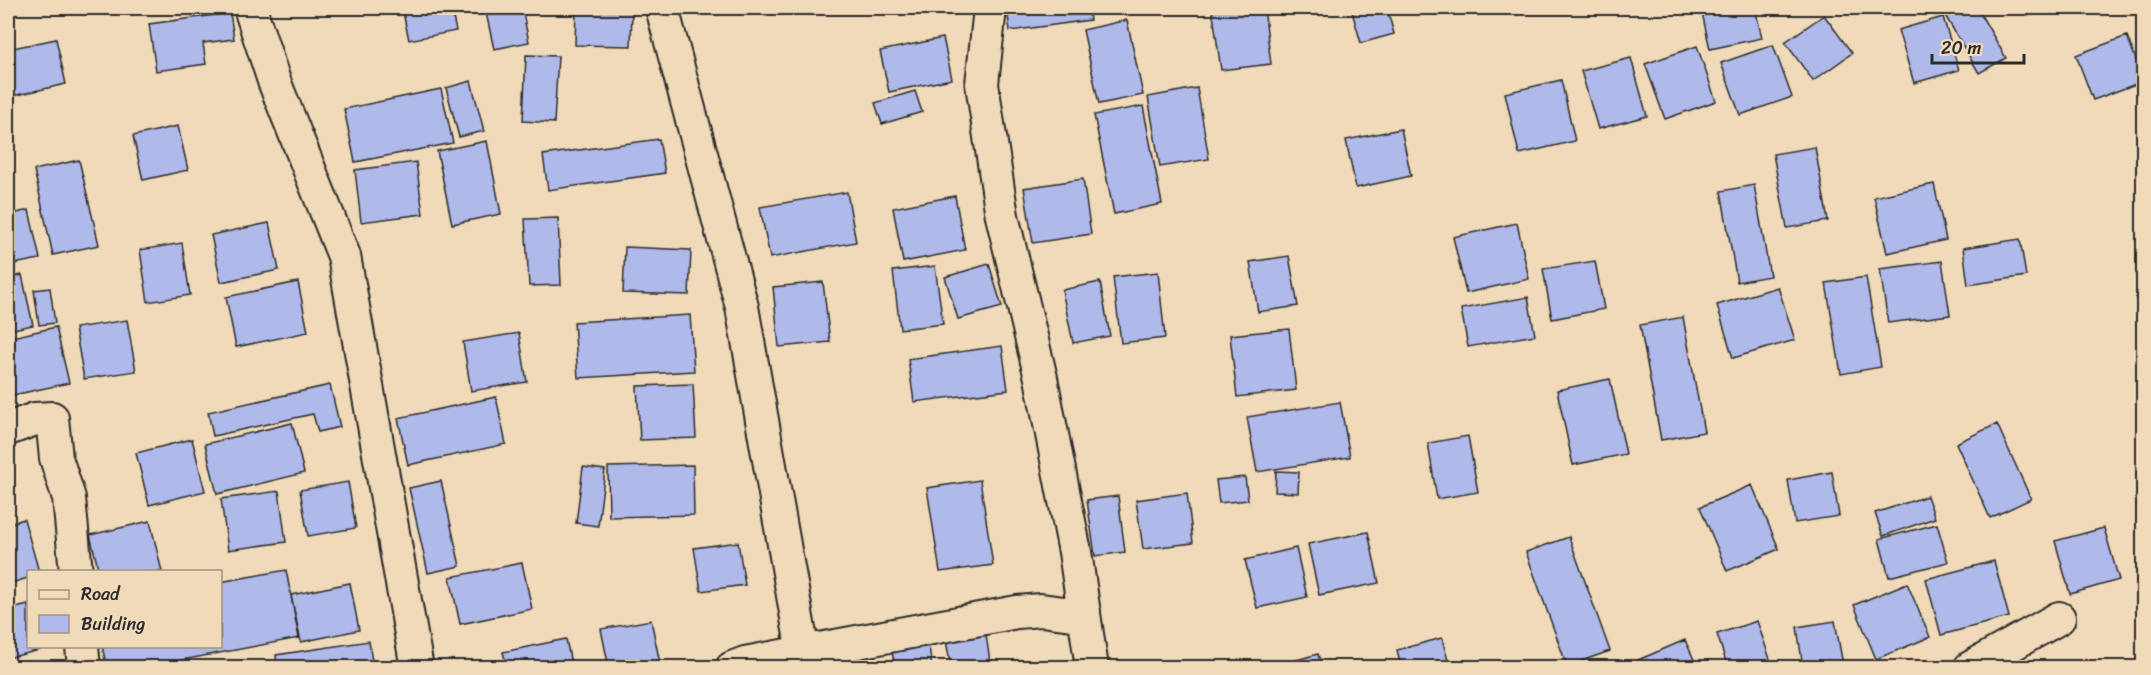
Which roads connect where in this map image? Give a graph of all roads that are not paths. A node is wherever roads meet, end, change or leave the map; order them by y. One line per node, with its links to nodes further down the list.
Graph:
1 (250, 8): 11 (street)
2 (662, 8): 9 (street)
3 (990, 8): 6 (street)
4 (8, 429): 5 (street)
5 (76, 570)
6 (1084, 612): 9 (street); 13 (street)
7 (2059, 618): 14 (street)
8 (82, 648): 10 (street)
9 (803, 652): 12 (street)
10 (84, 668)
11 (417, 668)
12 (732, 668)
13 (1092, 668)
14 (1970, 668)

